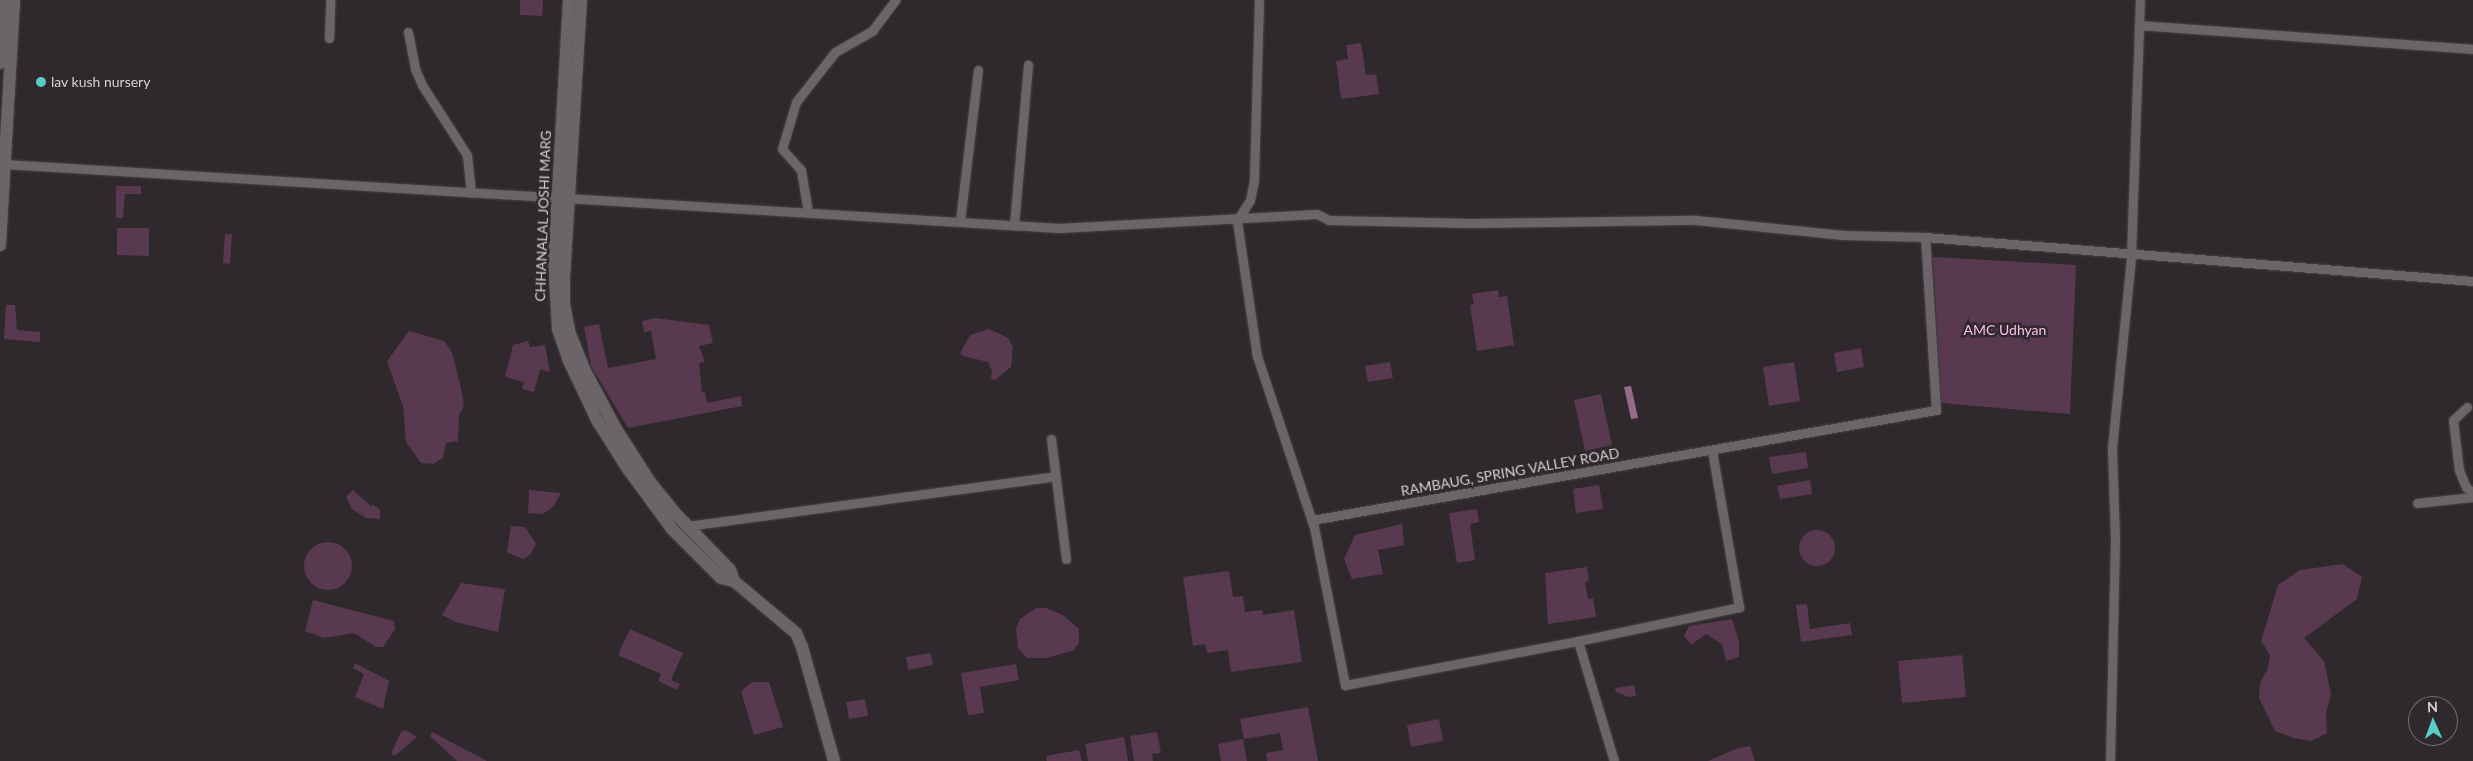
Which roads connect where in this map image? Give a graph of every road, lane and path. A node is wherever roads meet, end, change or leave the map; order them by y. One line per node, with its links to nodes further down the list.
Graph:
1 (4, 0): 13 (street)
2 (14, 0): 16 (street)
3 (330, 0): 11 (street)
4 (568, 0): 19 (street, CHHANALAL JOSHI MARG)
5 (581, 0): 20 (street, CHHANALAL JOSHI MARG)
6 (895, 0): 21 (street)
7 (1259, 0): 23 (street)
8 (2140, 0): 9 (street)
9 (2139, 25): 12 (street); 27 (street)
10 (408, 32): 18 (street)
11 (329, 38)
12 (2473, 49)
13 (0, 63)
14 (1028, 65): 24 (street)
15 (978, 70): 22 (street)
16 (4, 164): 17 (street); 18 (street)
17 (1, 194): 26 (street)
18 (471, 194): 19 (street)
19 (556, 198): 20 (street); 29 (street, CHHANALAL JOSHI MARG)
20 (570, 199): 21 (street); 29 (street, CHHANALAL JOSHI MARG)
21 (808, 212): 22 (street)
22 (960, 221): 24 (street)
23 (1237, 221): 24 (street); 25 (street); 37 (street)
24 (1014, 225)
25 (1925, 237): 27 (street); 32 (street, RAMBAUG, SPRING VALLEY ROAD)
26 (0, 245)
27 (2131, 256): 28 (street); 44 (street)
28 (2473, 281)
29 (562, 325): 38 (street, CHHANALAL JOSHI MARG); 40 (street, CHHANALAL JOSHI MARG)
30 (2467, 407): 34 (street)
31 (1051, 439): 33 (street)
32 (1712, 450): 37 (street, RAMBAUG, SPRING VALLEY ROAD); 41 (street)
33 (1054, 476): 38 (street); 39 (street)
34 (2473, 493)
35 (2473, 497): 36 (street)
36 (2417, 503)
37 (1312, 520): 41 (street)
38 (687, 526): 40 (street, CHHANALAL JOSHI MARG)
39 (1066, 559)
40 (734, 581): 42 (street, CHHANALAL JOSHI MARG)
41 (1578, 641): 43 (street)
42 (834, 761)
43 (1614, 761)
44 (2110, 761)

